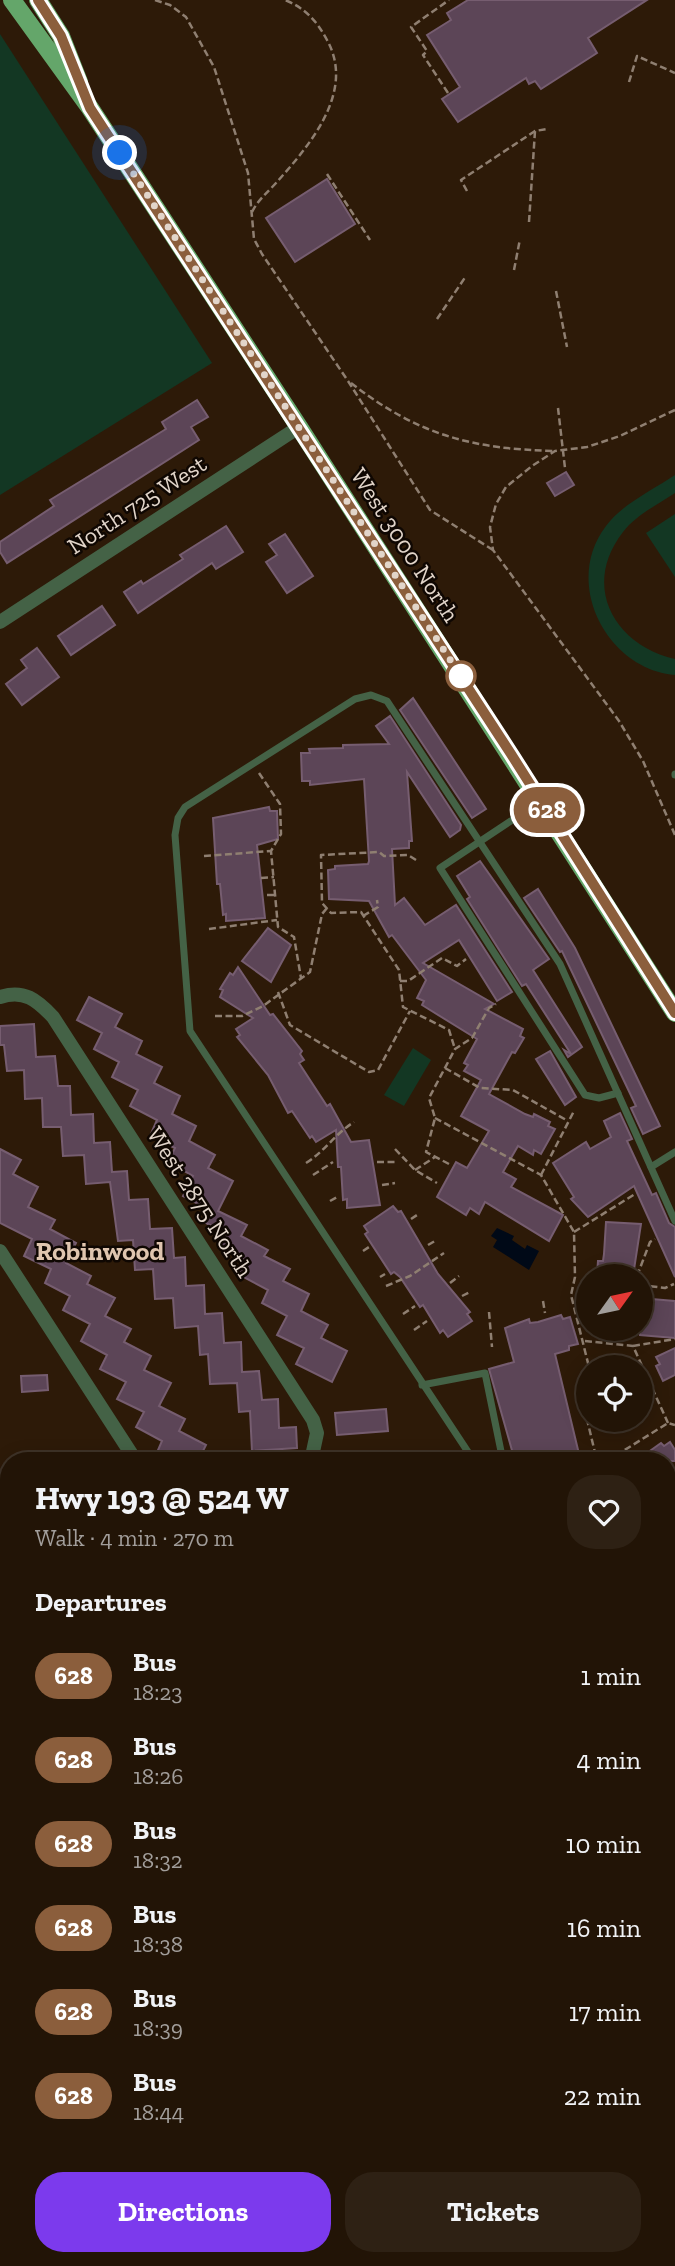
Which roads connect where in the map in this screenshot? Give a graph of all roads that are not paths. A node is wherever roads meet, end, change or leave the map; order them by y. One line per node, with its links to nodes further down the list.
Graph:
1 (12, 0): 3 (main road, West 3000 North)
2 (38, 0): 3 (main road, West 3000 North)
3 (90, 108): 4 (main road, West 3000 North)
4 (299, 427): 5 (street, North 725 West); 6 (main road, West 3000 North)
5 (0, 622)
6 (541, 800): 7 (lane); 9 (main road, West 3000 North)
7 (479, 842): 10 (lane); 10 (lane); 15 (lane)
8 (0, 997): 17 (street, West 2875 North)
9 (675, 1013)
10 (618, 1093): 12 (lane)
11 (675, 1152): 12 (lane)
12 (651, 1167): 13 (lane)
13 (675, 1221)
14 (0, 1251): 16 (street)
15 (422, 1385): 18 (lane); 19 (lane)
16 (130, 1452)
17 (314, 1452)
18 (468, 1452)
19 (501, 1452)

